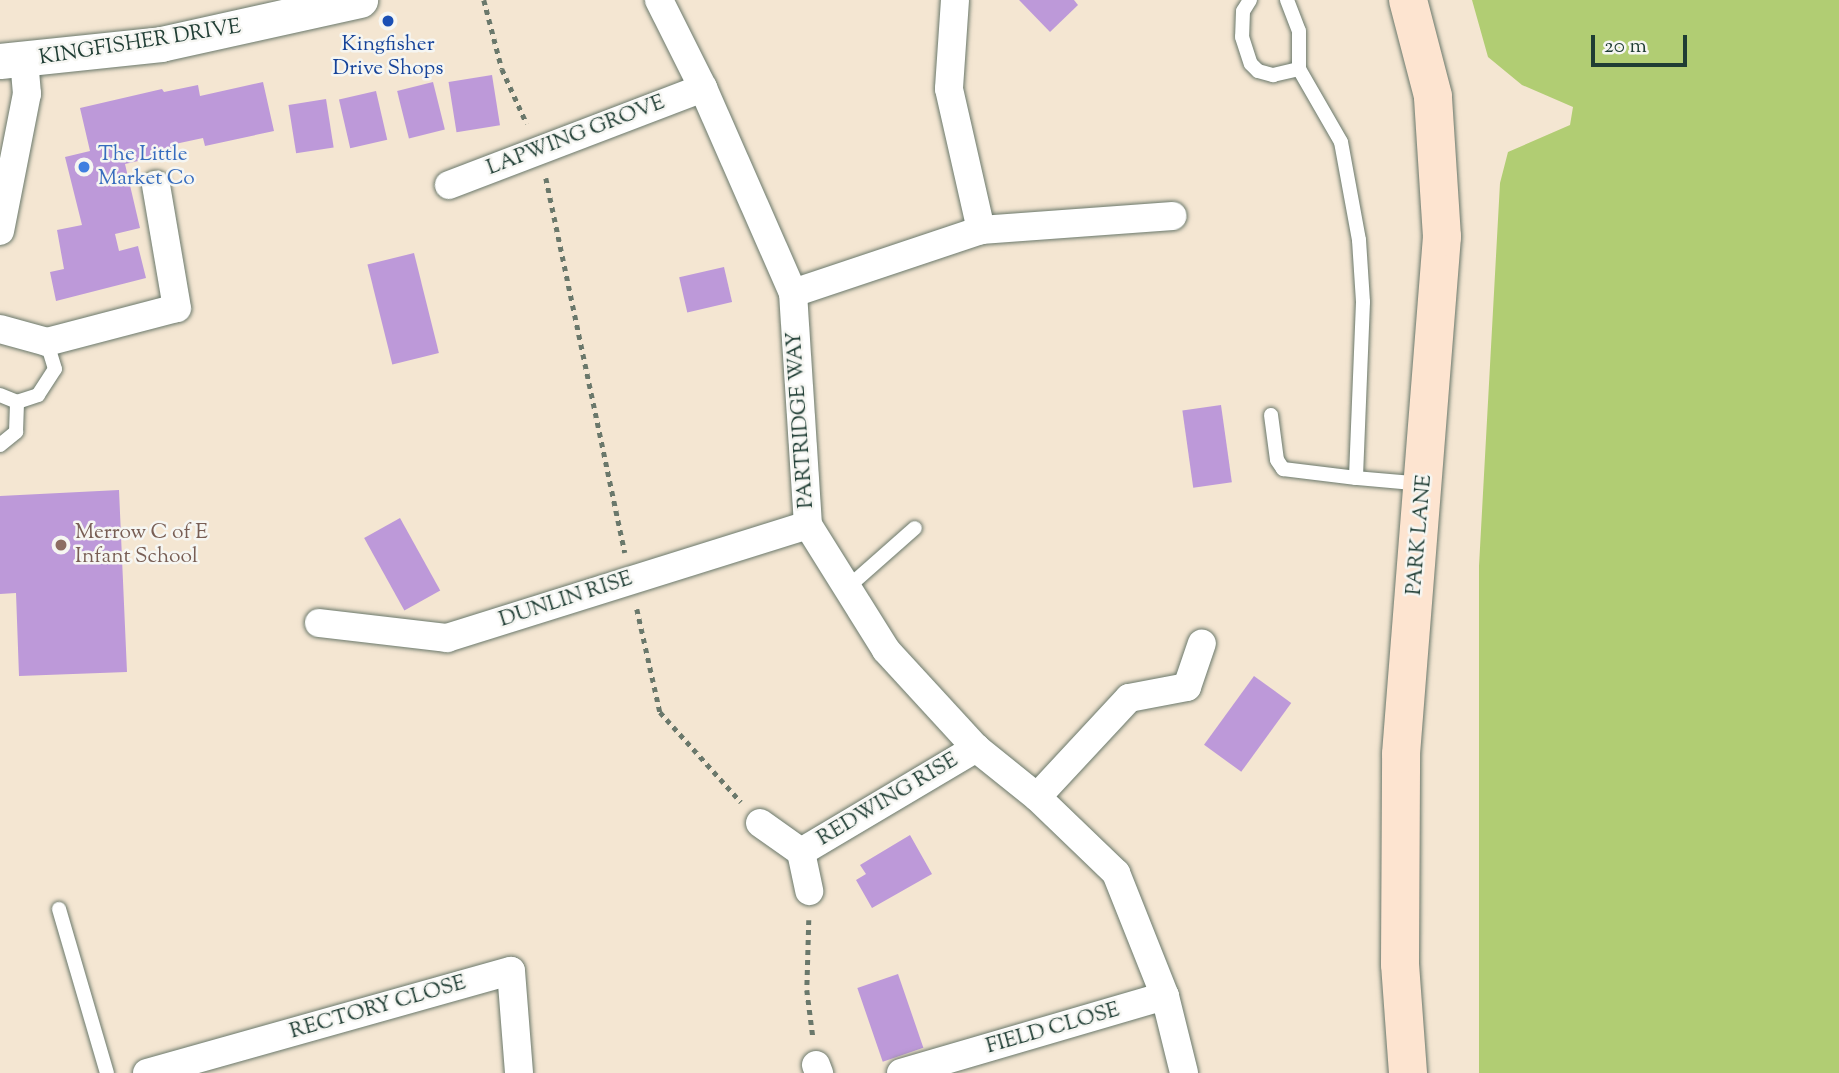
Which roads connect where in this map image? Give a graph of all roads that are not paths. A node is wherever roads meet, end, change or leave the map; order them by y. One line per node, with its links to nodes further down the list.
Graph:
1 (360, 0): 7 (street, KINGFISHER DRIVE)
2 (659, 0): 10 (street, PARTRIDGE WAY)
3 (955, 0): 15 (street)
4 (1250, 0): 9 (lane)
5 (1287, 0): 9 (lane)
6 (1408, 0): 25 (main road, PARK LANE)
7 (301, 8): 8 (street, KINGFISHER DRIVE)
8 (12, 61): 13 (street)
9 (1299, 69): 24 (lane)
10 (703, 88): 12 (street, LAPWING GROVE); 17 (street, PARTRIDGE WAY)
11 (156, 185): 19 (street)
12 (449, 185)
13 (5, 186): 16 (street)
14 (1172, 216): 15 (street)
15 (981, 230): 17 (street)
16 (0, 231)
17 (793, 293): 26 (street, PARTRIDGE WAY)
18 (0, 328): 19 (street)
19 (47, 342): 21 (lane)
20 (0, 395): 21 (lane)
21 (17, 402): 23 (lane)
22 (1271, 415): 24 (lane)
23 (0, 445)
24 (1356, 478): 25 (lane)
25 (1424, 484): 43 (main road, PARK LANE)
26 (808, 525): 28 (street, PARTRIDGE WAY); 29 (street, DUNLIN RISE)
27 (915, 528): 28 (lane)
28 (848, 587): 31 (street, PARTRIDGE WAY)
29 (319, 623)
30 (1202, 643): 32 (street)
31 (976, 748): 32 (street, PARTRIDGE WAY); 34 (street, REDWING RISE)
32 (1037, 797): 37 (street, PARTRIDGE WAY)
33 (760, 823): 34 (street, REDWING RISE)
34 (801, 852): 35 (street, REDWING RISE)
35 (810, 891)
36 (59, 909): 38 (lane)
37 (1165, 996): 41 (street, FIELD CLOSE); 42 (street, PARTRIDGE WAY)
38 (107, 1073)
39 (147, 1073): 40 (street, RECTORY CLOSE)
40 (519, 1073)
41 (901, 1073)
42 (1184, 1073)
43 (1408, 1073)

